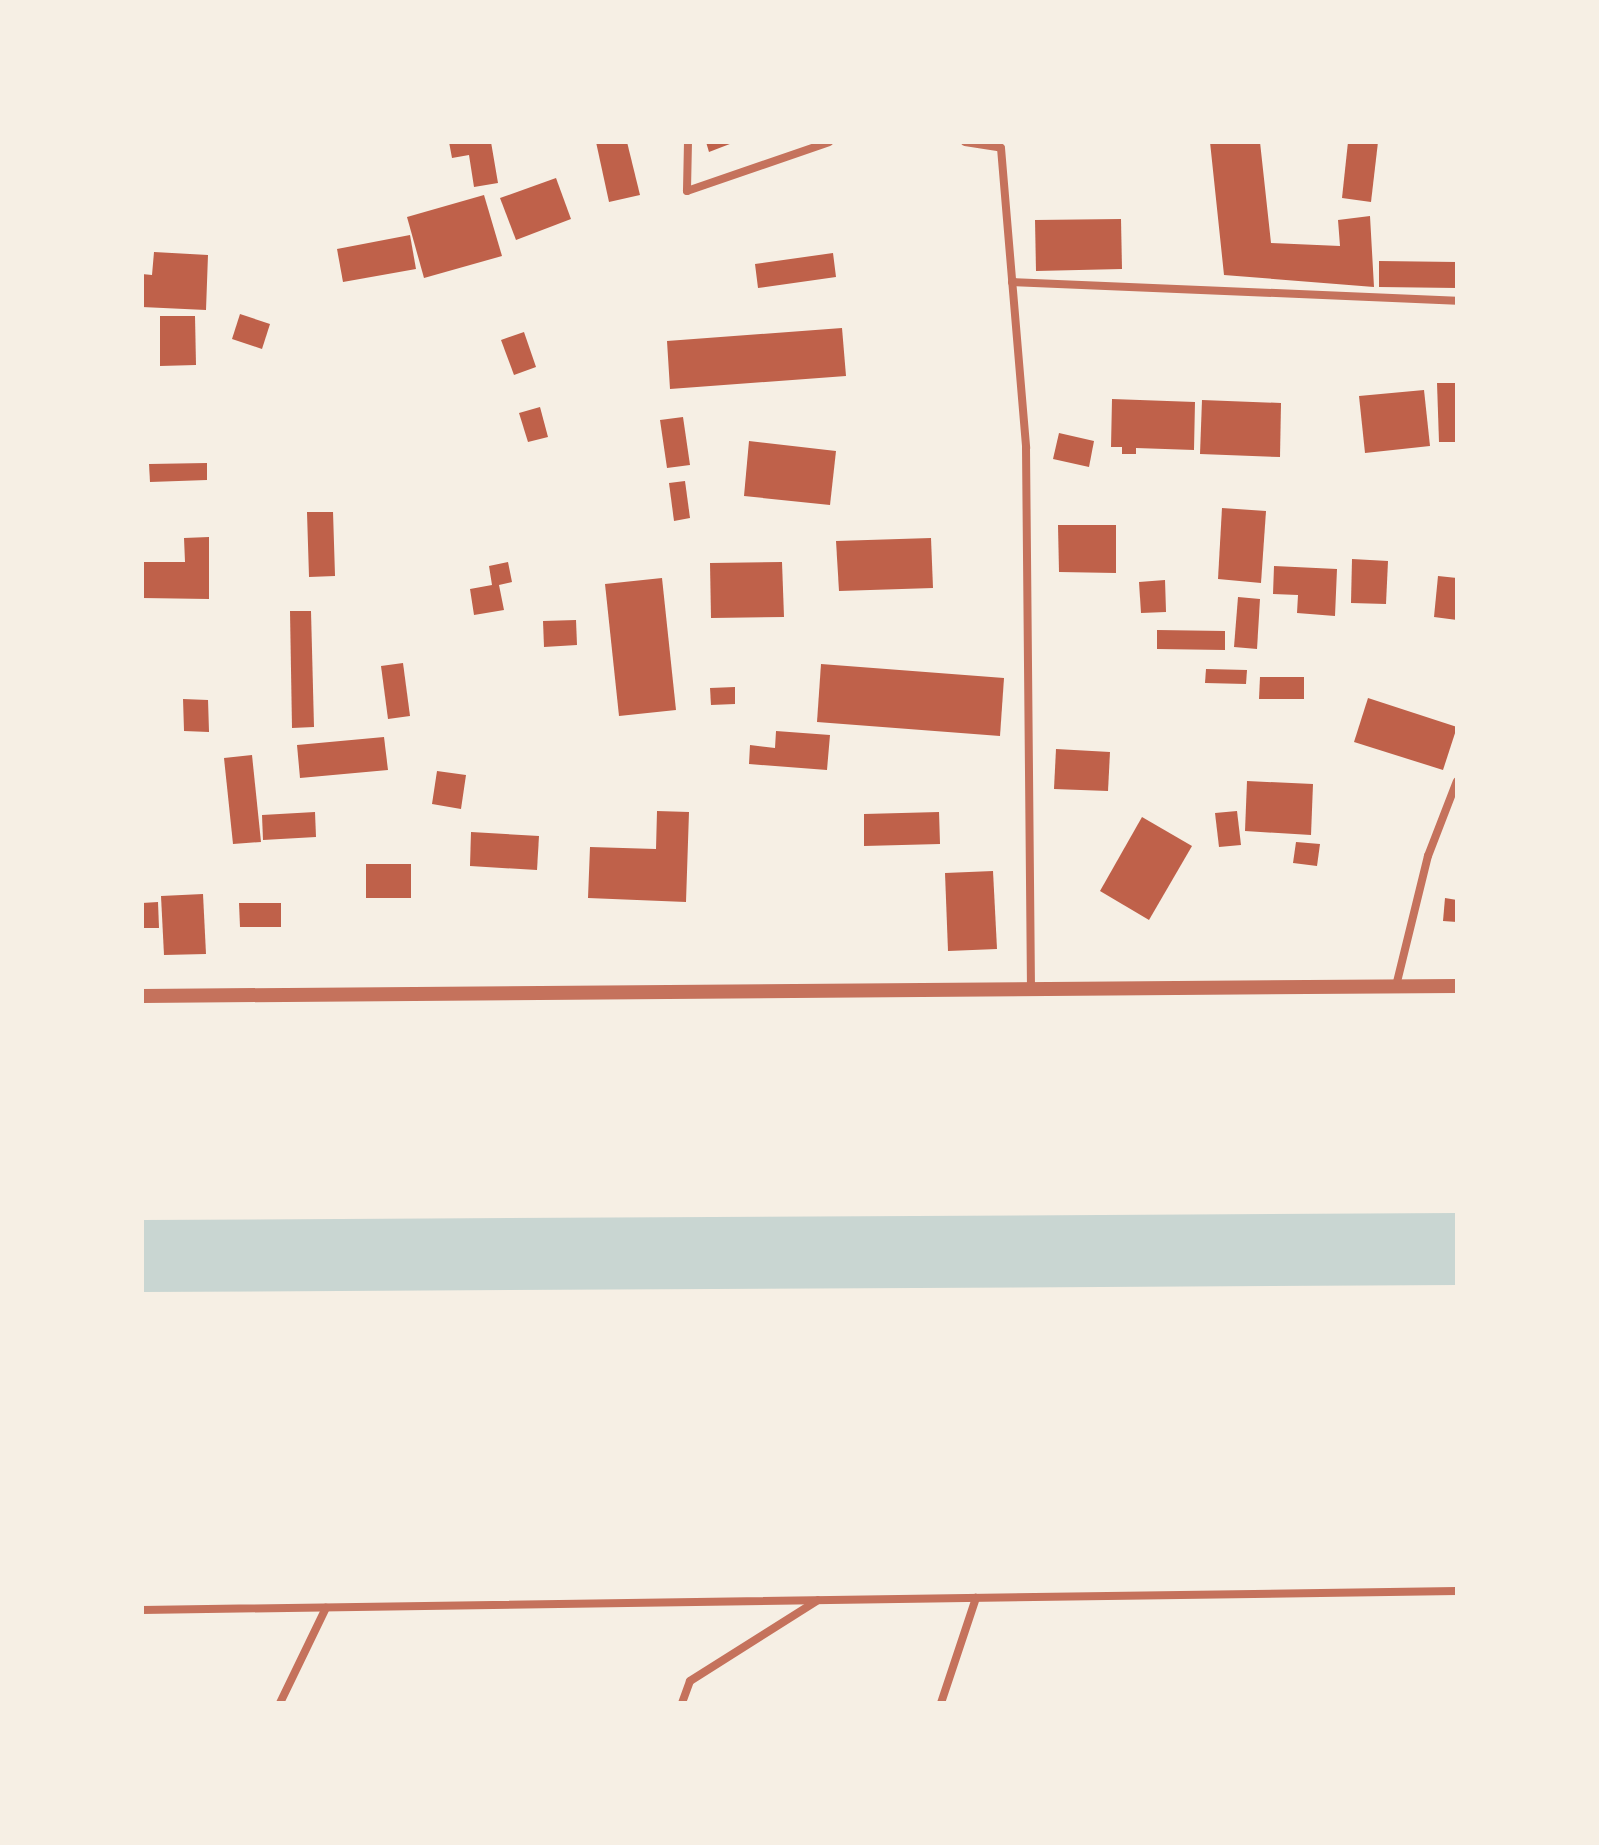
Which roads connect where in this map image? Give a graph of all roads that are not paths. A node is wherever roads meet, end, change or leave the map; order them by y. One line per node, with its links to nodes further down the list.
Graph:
1 (688, 142): 2 (street)
2 (829, 142)
3 (965, 142): 4 (street)
4 (1002, 145): 5 (street)
5 (1012, 282): 6 (street); 10 (street)
6 (1457, 301)
7 (1457, 781): 8 (street)
8 (1396, 986): 9 (street); 10 (street)
9 (1457, 986)
10 (1031, 988): 11 (street)
11 (142, 996)
12 (1457, 1591): 13 (street)
13 (976, 1598): 14 (street); 19 (street)
14 (818, 1600): 15 (street); 18 (street)
15 (326, 1608): 16 (street); 17 (street)
16 (142, 1610)
17 (280, 1703)
18 (682, 1703)
19 (941, 1703)

